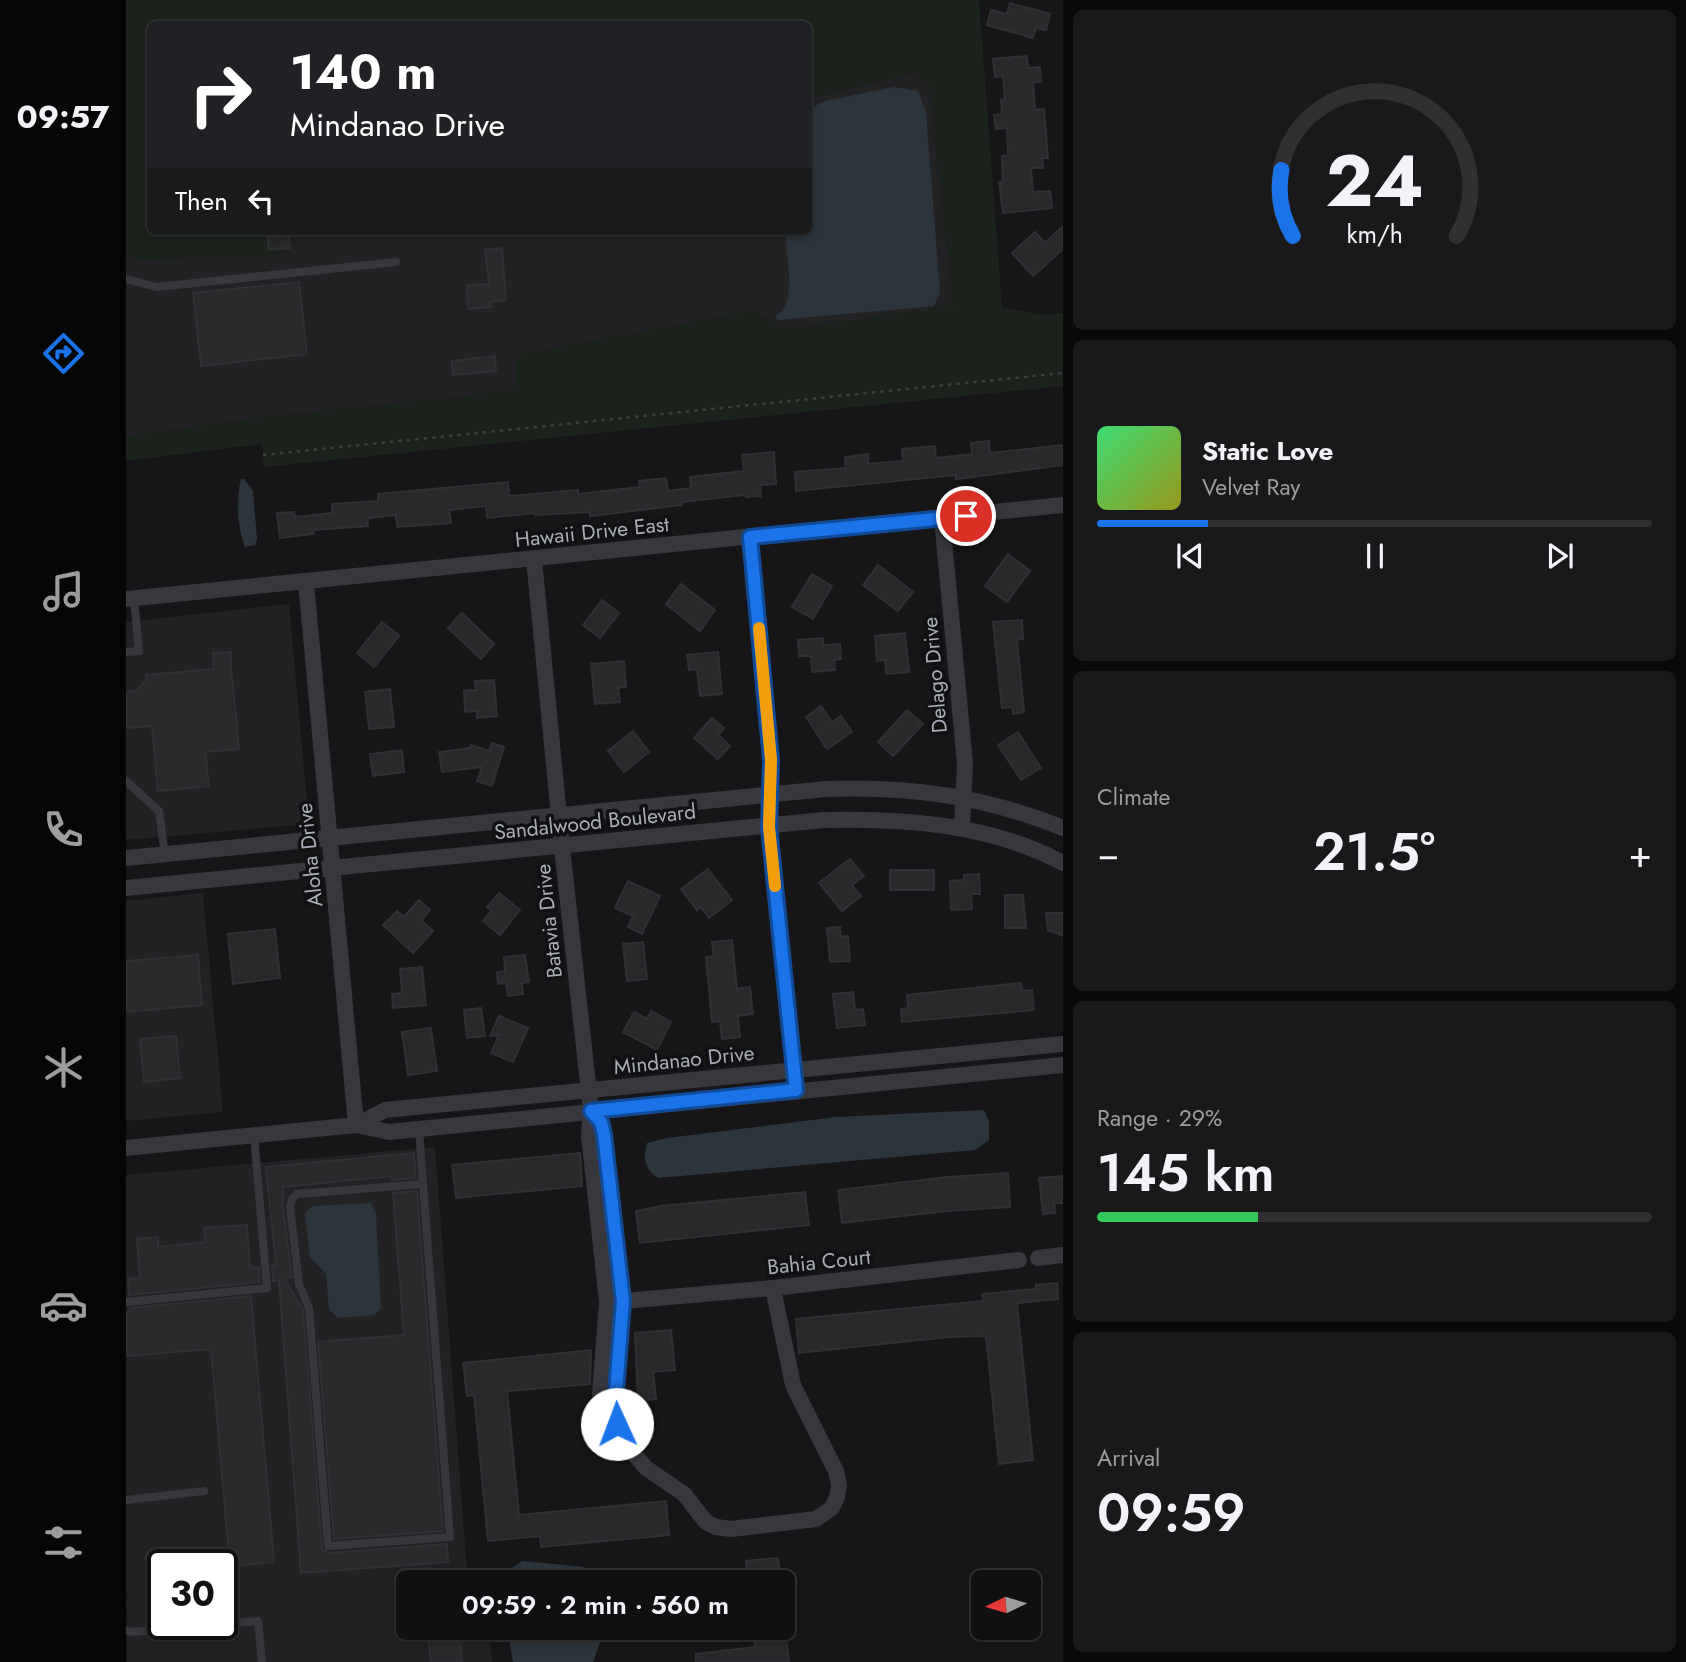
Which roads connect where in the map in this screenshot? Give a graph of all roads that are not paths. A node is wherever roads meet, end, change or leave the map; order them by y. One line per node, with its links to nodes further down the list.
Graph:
1 (396, 262): 2 (lane)
2 (126, 279)
3 (1063, 505): 4 (street, Hawaii Drive East)
4 (942, 519): 5 (street, Hawaii Drive East); 12 (street, Delago Drive)
5 (750, 537): 6 (street, Hawaii Drive East); 11 (street)
6 (534, 559): 7 (street, Hawaii Drive East); 13 (street, Batavia Drive)
7 (306, 582): 8 (street, Hawaii Drive East); 17 (street, Aloha Drive)
8 (130, 598): 9 (lane)
9 (126, 652)
10 (126, 781): 19 (lane)
11 (770, 793): 12 (street, Sandalwood Boulevard); 13 (street, Sandalwood Boulevard); 14 (street)
12 (964, 797): 15 (street, Delago Drive); 16 (street, Sandalwood Boulevard)
13 (559, 815): 17 (street, Sandalwood Boulevard); 18 (street, Batavia Drive)
14 (769, 827): 15 (street, Sandalwood Boulevard); 18 (street, Sandalwood Boulevard); 27 (street)
15 (962, 828): 21 (street, Sandalwood Boulevard)
16 (1063, 828)
17 (330, 837): 19 (street, Sandalwood Boulevard); 22 (street, Aloha Drive)
18 (562, 847): 22 (street, Sandalwood Boulevard); 29 (street, Batavia Drive)
19 (165, 855): 20 (street, Sandalwood Boulevard); 23 (street)
20 (126, 858)
21 (1063, 863)
22 (333, 867): 23 (street, Sandalwood Boulevard); 31 (street, Aloha Drive)
23 (172, 883): 24 (street, Sandalwood Boulevard)
24 (126, 888)
25 (1063, 1044): 27 (street, Mindanao Drive)
26 (1063, 1065): 28 (street, Mindanao Drive)
27 (794, 1069): 28 (street); 29 (street, Mindanao Drive)
28 (796, 1090): 30 (street, Mindanao Drive)
29 (589, 1091): 30 (street, Batavia Drive); 31 (street, Mindanao Drive)
30 (591, 1111): 32 (street, Mindanao Drive); 40 (street); 42 (street)
31 (356, 1125): 32 (street, Mindanao Drive); 33 (street, Mindanao Drive)
32 (419, 1129): 35 (lane)
33 (254, 1135): 34 (street, Mindanao Drive); 41 (lane)
34 (126, 1148)
35 (423, 1184): 35 (lane)
36 (1063, 1255): 37 (street)
37 (1038, 1258)
38 (1019, 1260): 39 (street, Bahia Court)
39 (773, 1288): 40 (street, Bahia Court); 42 (street)
40 (623, 1301): 42 (street)
41 (126, 1302)
42 (614, 1417)
43 (204, 1491): 44 (lane)
44 (126, 1500)
45 (126, 1631): 46 (lane)
46 (262, 1662)

